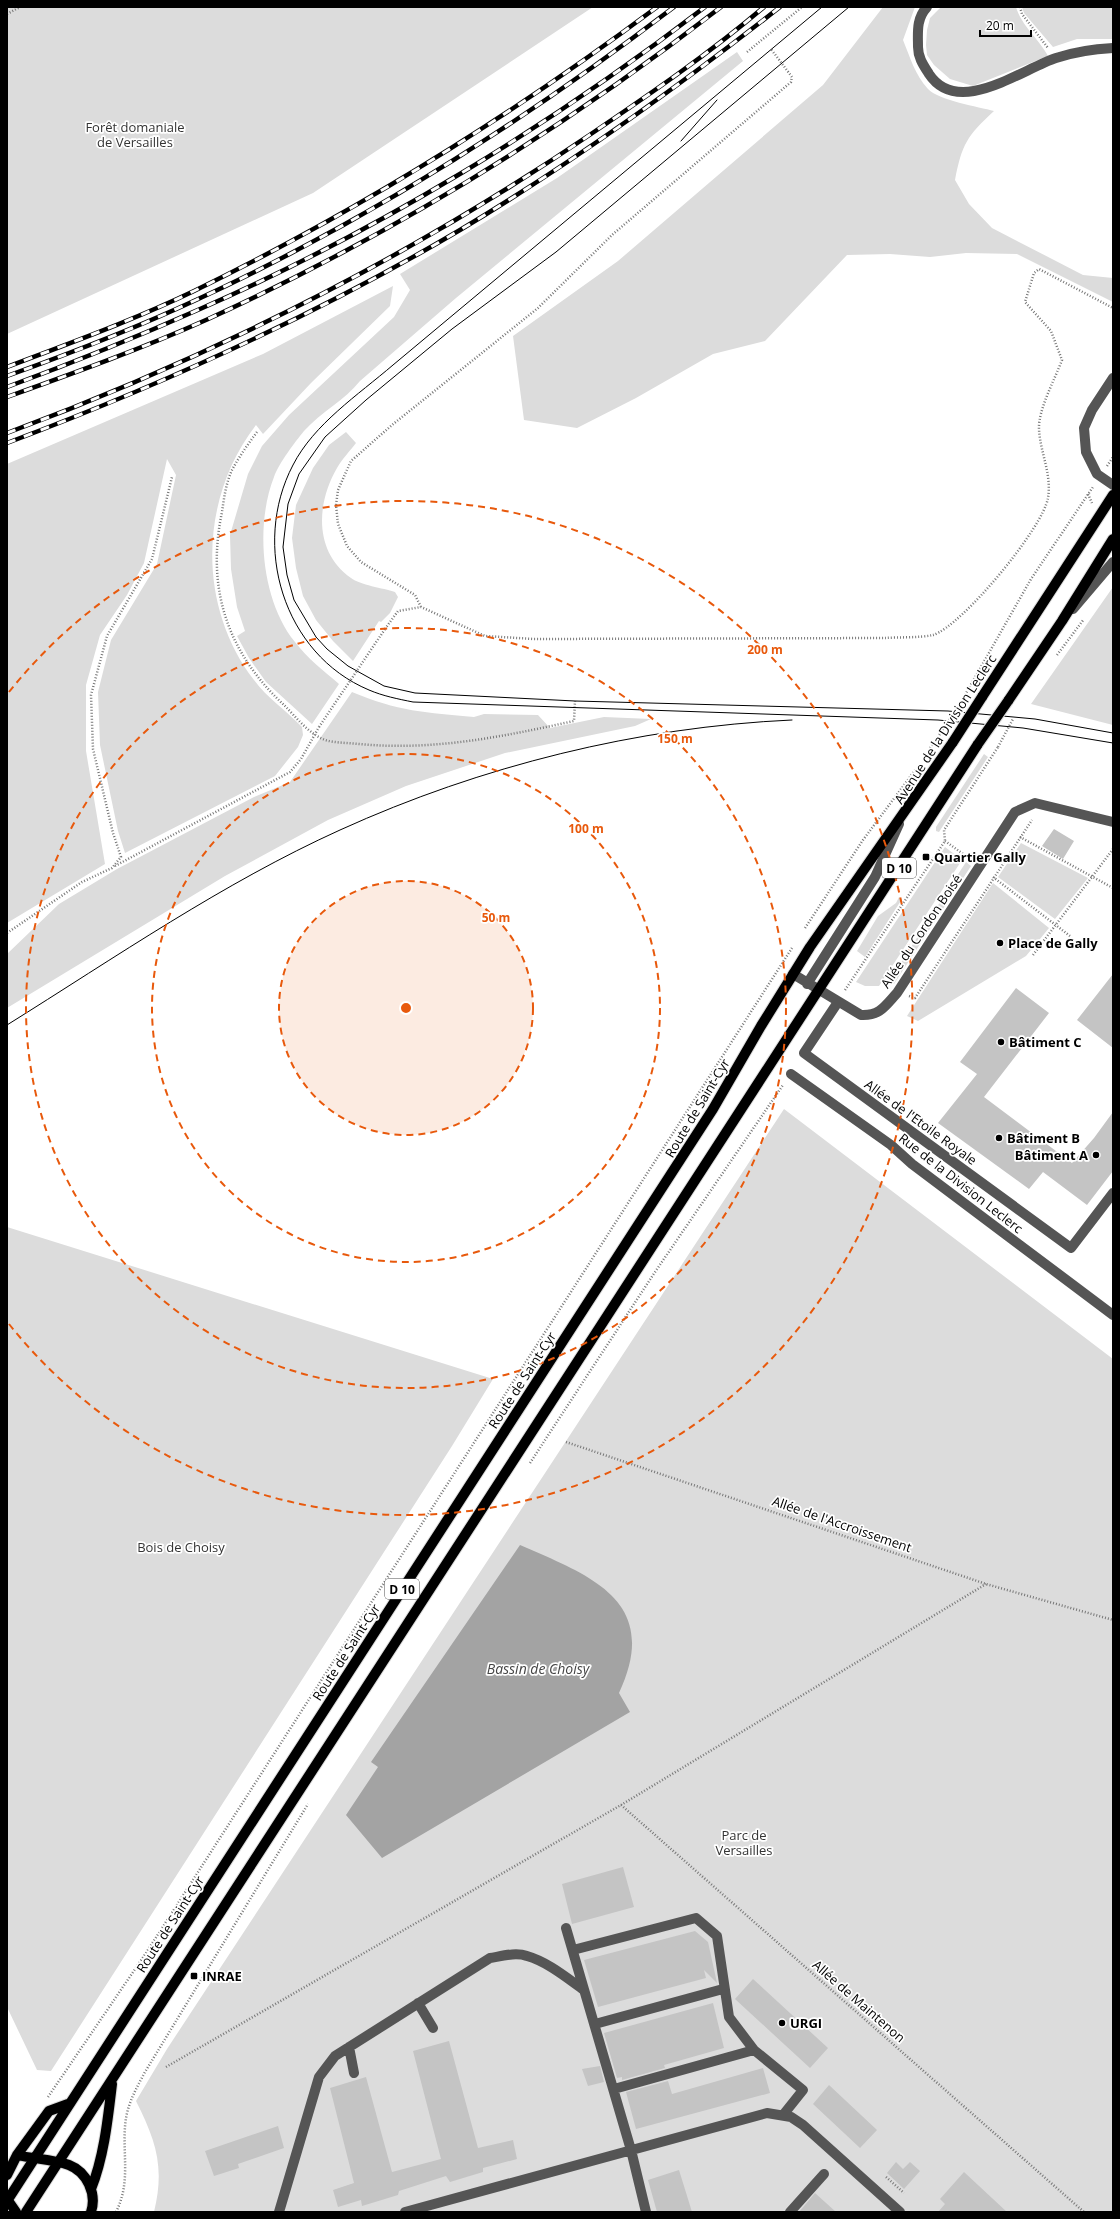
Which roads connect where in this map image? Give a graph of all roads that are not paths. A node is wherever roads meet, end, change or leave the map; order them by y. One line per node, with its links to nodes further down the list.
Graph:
1 (927, 7): 2 (street)
2 (1113, 48)
3 (1113, 378): 4 (street)
4 (1113, 485)
5 (1113, 495): 9 (main road, Avenue de la Division Leclerc / D 10, bridge)
6 (1113, 539): 8 (main road, D 10)
7 (1113, 562): 8 (street)
8 (1062, 621): 13 (main road, D 10, bridge)
9 (901, 819): 11 (main road, Avenue de la Division Leclerc / D 10); 12 (street)
10 (1113, 822): 14 (street, Allée du Cordon Boisé)
11 (793, 974): 12 (street, Allée du Cordon Boisé); 30 (main road, Route de Saint-Cyr / D 10)
12 (807, 984): 13 (street, Allée du Cordon Boisé)
13 (819, 991): 14 (street, Allée du Cordon Boisé); 28 (main road, D 10)
14 (838, 1002): 16 (street, Allée de l'Etoile Royale)
15 (791, 1074): 17 (street, Rue de la Division Leclerc)
16 (1113, 1193)
17 (1113, 1315)
18 (566, 1928): 19 (street)
19 (573, 1950): 20 (street); 21 (street)
20 (723, 1989): 23 (street); 26 (street)
21 (584, 1990): 22 (street); 23 (street)
22 (418, 2003): 24 (street); 25 (street)
23 (594, 2024): 29 (street)
24 (433, 2028)
25 (349, 2047): 27 (street); 43 (street)
26 (754, 2050): 29 (street); 31 (street)
27 (354, 2073)
28 (112, 2081): 35 (main road, D 10); 38 (main road)
29 (614, 2089): 32 (street)
30 (68, 2104): 33 (main road); 34 (main road, Route de Saint-Cyr / D 10)
31 (783, 2114): 32 (street); 47 (street)
32 (631, 2150): 44 (street); 45 (street)
33 (17, 2155): 34 (main road); 37 (main road)
34 (33, 2159): 35 (main road); 39 (main road, Route de Saint-Cyr / D 10)
35 (58, 2163): 38 (main road); 41 (main road, D 10)
36 (824, 2174): 46 (street)
37 (7, 2175)
38 (91, 2189): 42 (main road)
39 (7, 2200): 40 (main road)
40 (16, 2212)
41 (26, 2212)
42 (91, 2212)
43 (279, 2212)
44 (405, 2212)
45 (646, 2212)
46 (790, 2212)
47 (900, 2212)

